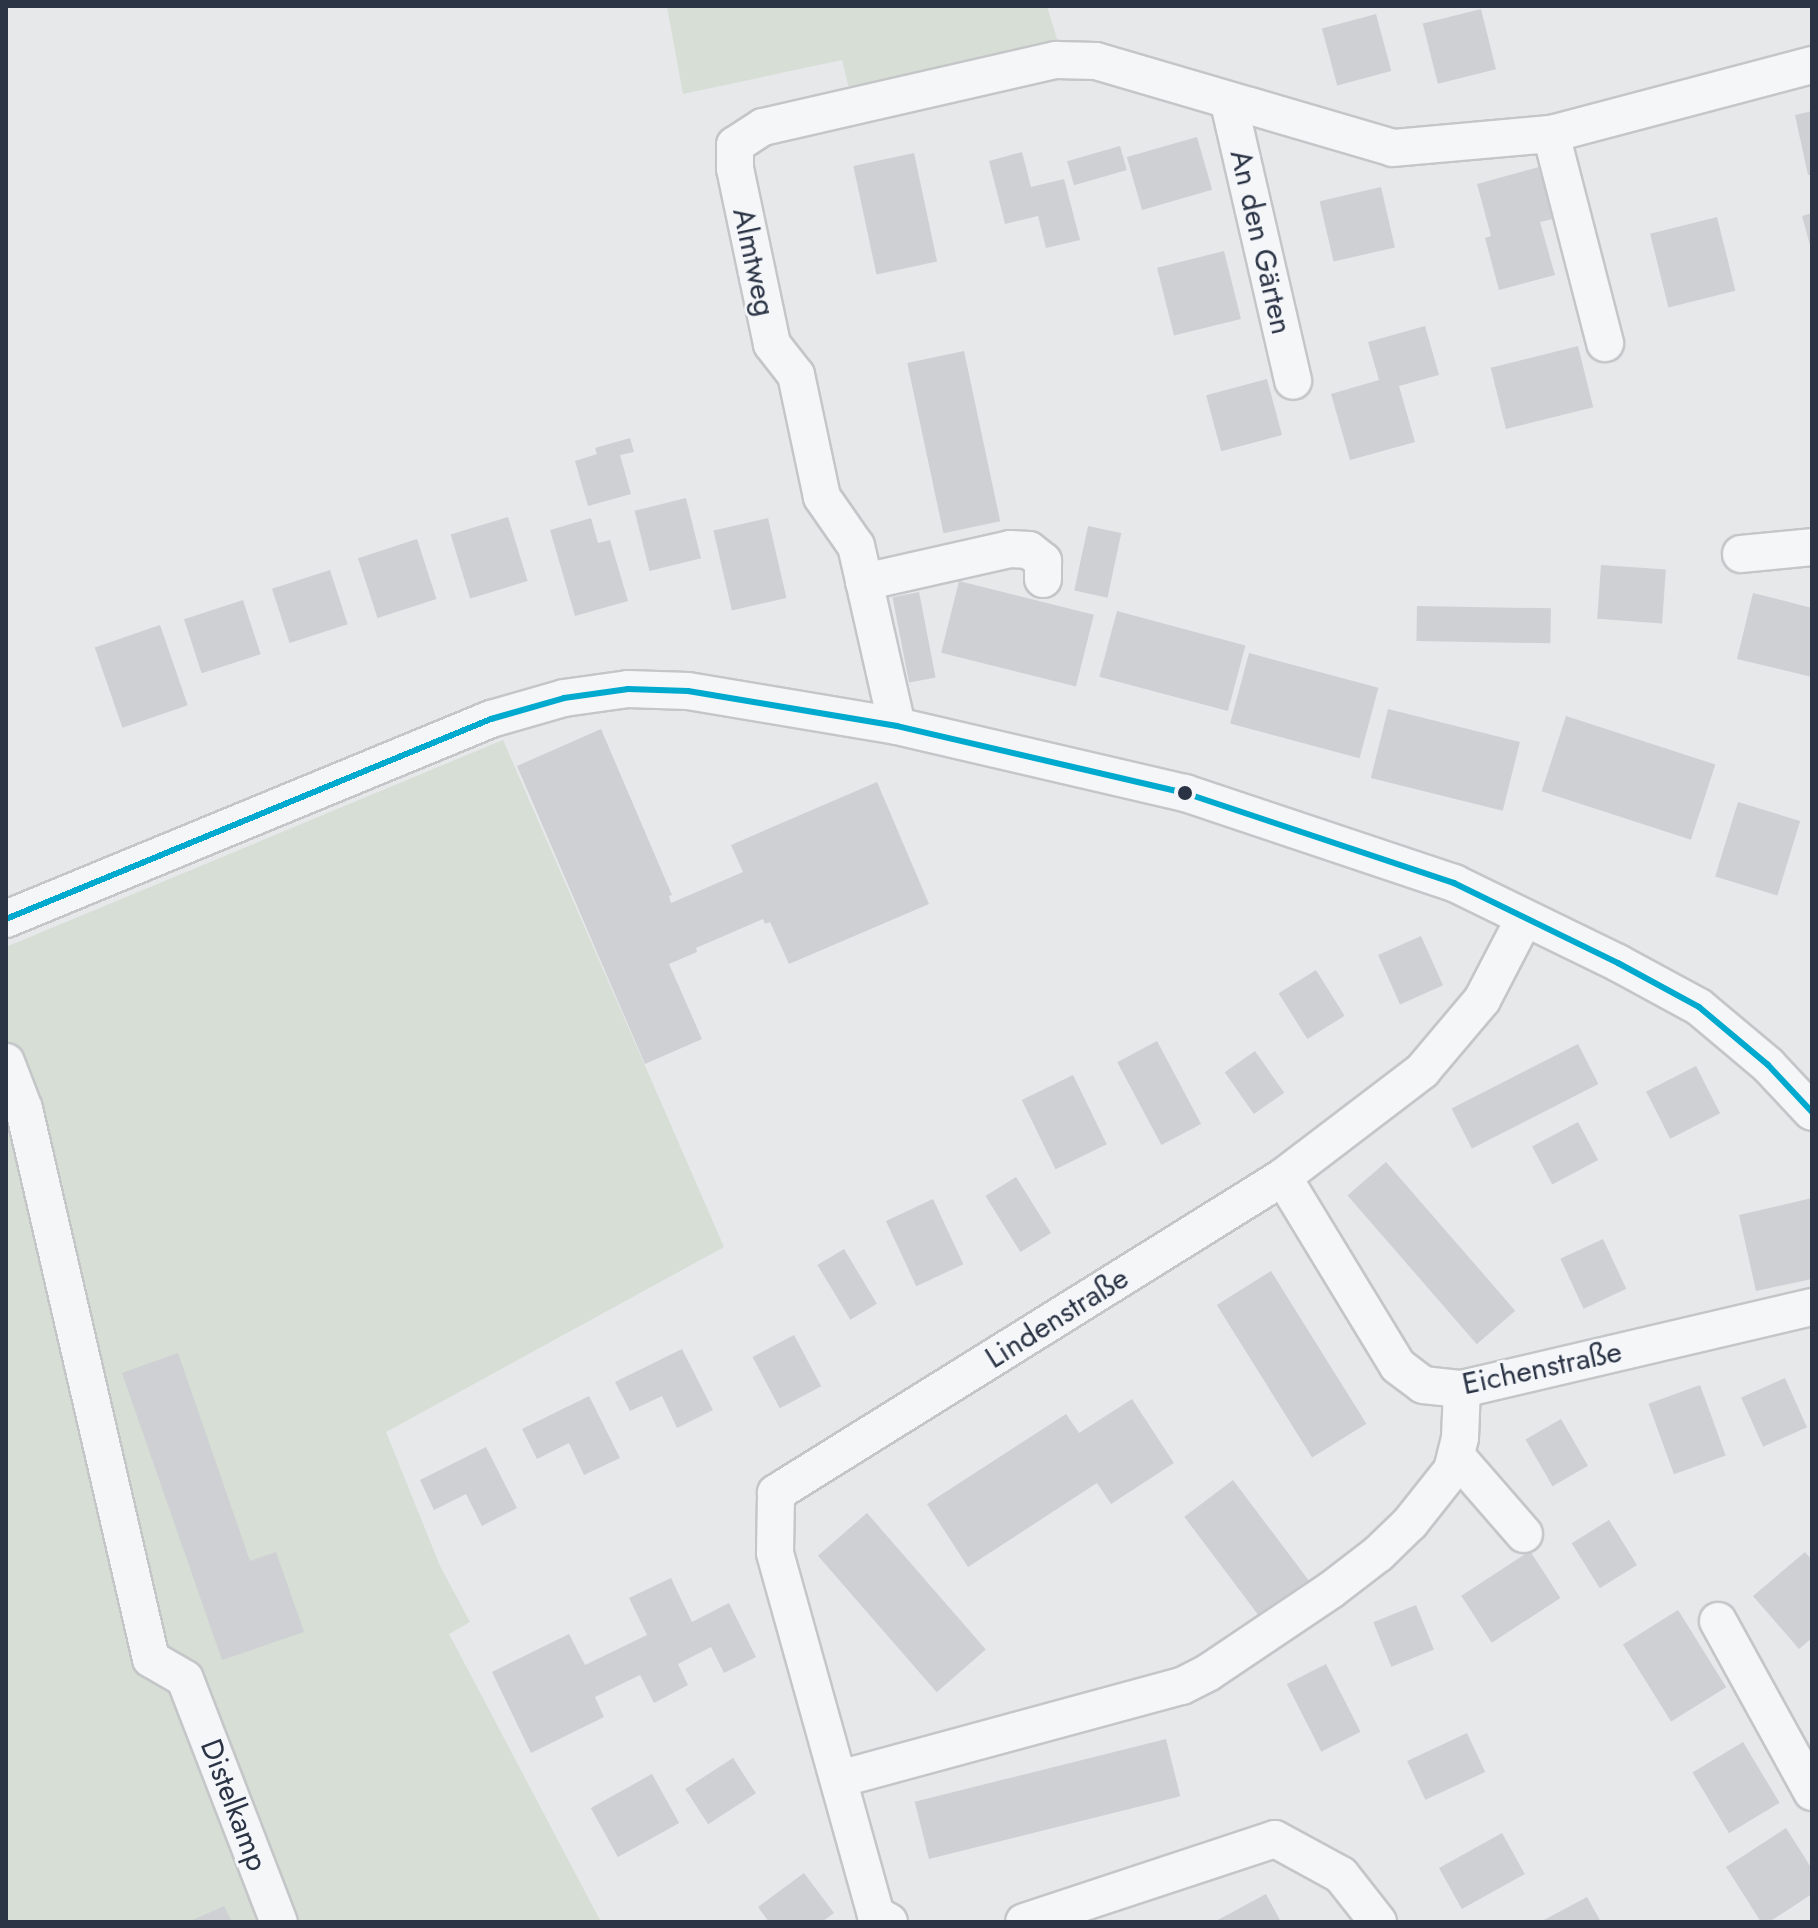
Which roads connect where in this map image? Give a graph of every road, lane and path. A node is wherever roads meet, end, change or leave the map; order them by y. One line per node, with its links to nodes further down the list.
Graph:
1 (1096, 61): 3 (street, An den Gärten); 10 (street, Almtweg)
2 (1812, 65): 4 (street, An den Gärten)
3 (1229, 103): 4 (street, An den Gärten); 6 (street, An den Gärten)
4 (1551, 134): 5 (street)
5 (1605, 343)
6 (1293, 381)
7 (1812, 547): 8 (street)
8 (1741, 554)
9 (1043, 579): 10 (street)
10 (864, 582): 11 (street, Almtweg)
11 (897, 726): 12 (street); 13 (street)
12 (6, 919)
13 (1524, 919): 15 (street); 16 (street, Lindenstraße)
14 (6, 1062): 25 (street, Distelkamp)
15 (1812, 1112)
16 (1283, 1177): 18 (street, Eichenstraße); 22 (street, Lindenstraße)
17 (1812, 1307): 18 (street, Eichenstraße)
18 (1462, 1389): 19 (street)
19 (1457, 1457): 20 (street); 22 (street)
20 (1524, 1534)
21 (1718, 1621): 23 (street)
22 (839, 1779): 24 (street, Lindenstraße)
23 (1812, 1792)
24 (881, 1920)
25 (279, 1922)
26 (1024, 1922): 27 (street)
27 (1378, 1922)

